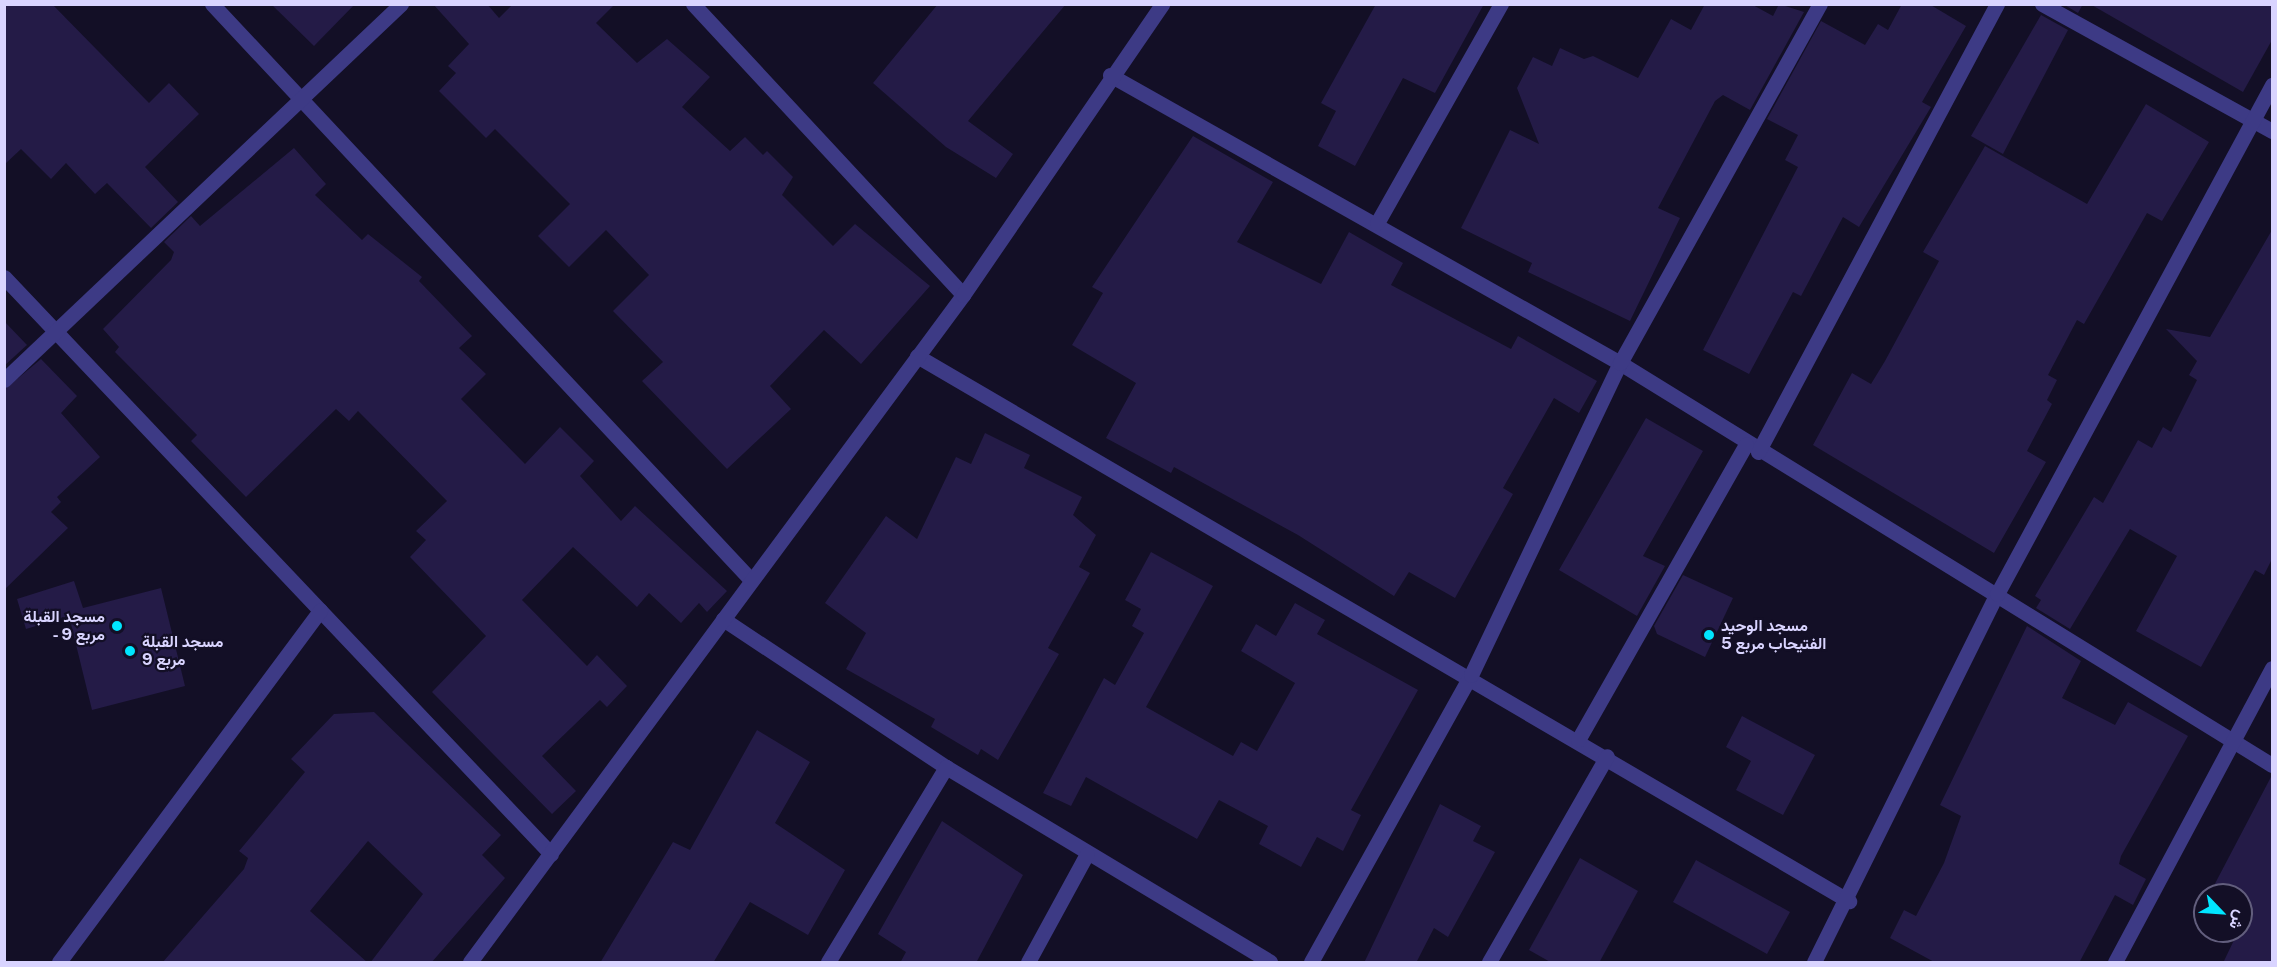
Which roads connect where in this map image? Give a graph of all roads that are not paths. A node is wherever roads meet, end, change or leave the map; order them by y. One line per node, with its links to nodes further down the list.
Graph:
1 (212, 4): 11 (street)
2 (401, 4): 11 (street)
3 (693, 4): 16 (street)
4 (1162, 4): 9 (street)
5 (1501, 4): 14 (street)
6 (1820, 4): 19 (street)
7 (1996, 4): 21 (street)
8 (2042, 4): 12 (street)
9 (1110, 75): 14 (street); 16 (street)
10 (2272, 85): 12 (street)
11 (301, 96): 17 (street); 22 (street)
12 (2254, 119): 13 (street); 23 (street)
13 (2272, 131)
14 (1377, 223): 19 (street)
15 (4, 277): 17 (street)
16 (963, 295): 18 (street)
17 (56, 330): 20 (street); 24 (street)
18 (917, 356): 22 (street); 27 (street)
19 (1620, 363): 21 (street); 27 (street)
20 (4, 380)
21 (1752, 448): 23 (street); 28 (street)
22 (750, 579): 25 (street)
23 (1997, 594): 29 (street); 35 (street)
24 (320, 610): 33 (street); 36 (street)
25 (723, 620): 32 (street); 33 (street)
26 (2272, 668): 29 (street)
27 (1471, 675): 28 (street); 41 (street)
28 (1578, 740): 30 (street)
29 (2233, 740): 31 (street); 44 (street)
30 (1608, 756): 35 (street); 42 (street)
31 (2272, 765)
32 (946, 767): 34 (street); 38 (street)
33 (551, 854): 37 (street)
34 (1087, 854): 39 (street); 40 (street)
35 (1849, 901): 43 (street)
36 (59, 963)
37 (470, 963)
38 (828, 963)
39 (1028, 963)
40 (1270, 963)
41 (1311, 963)
42 (1489, 963)
43 (1814, 963)
44 (2115, 963)

